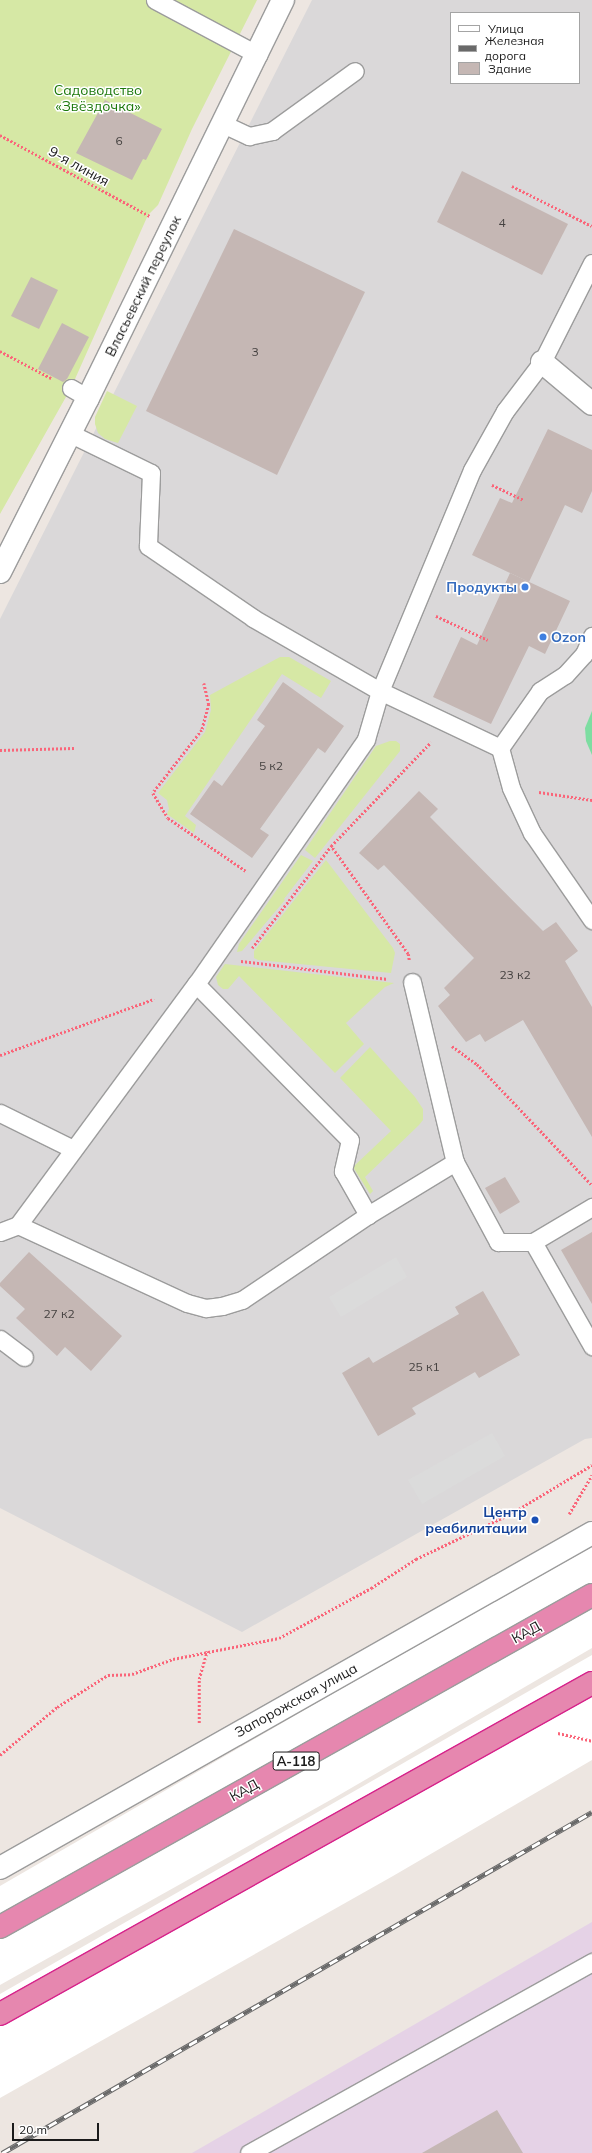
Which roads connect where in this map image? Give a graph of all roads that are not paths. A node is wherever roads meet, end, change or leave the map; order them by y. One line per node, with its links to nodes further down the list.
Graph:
1 (155, 0): 3 (lane)
2 (283, 0): 3 (street, Власьевский переулок)
3 (258, 56): 5 (street, Власьевский переулок)
4 (355, 71): 5 (lane)
5 (223, 124): 9 (street, Власьевский переулок)
6 (592, 263): 7 (lane)
7 (542, 362): 8 (street); 13 (lane)
8 (592, 404)
9 (69, 433): 10 (street, Власьевский переулок); 13 (lane)
10 (6, 544): 11 (street, Власьевский переулок)
11 (0, 572)
12 (592, 636): 14 (lane)
13 (380, 691): 14 (lane); 17 (lane)
14 (500, 748): 15 (lane)
15 (592, 920)
16 (412, 982): 20 (lane)
17 (196, 984): 19 (lane); 22 (lane)
18 (0, 1113): 19 (lane)
19 (73, 1149): 23 (lane)
20 (455, 1162): 22 (lane); 25 (lane)
21 (592, 1207): 25 (lane)
22 (368, 1215): 23 (lane)
23 (18, 1225): 24 (lane)
24 (0, 1232)
25 (532, 1242): 27 (lane)
26 (0, 1339): 28 (lane)
27 (592, 1346)
28 (24, 1357)
29 (592, 1533): 32 (street, Запорожская улица)
30 (592, 1595): 33 (highway, КАД / А-118)
31 (592, 1683): 35 (highway, bridge)
32 (0, 1868)
33 (0, 1927)
34 (592, 1962): 36 (lane)
35 (0, 2014)
36 (249, 2153)

